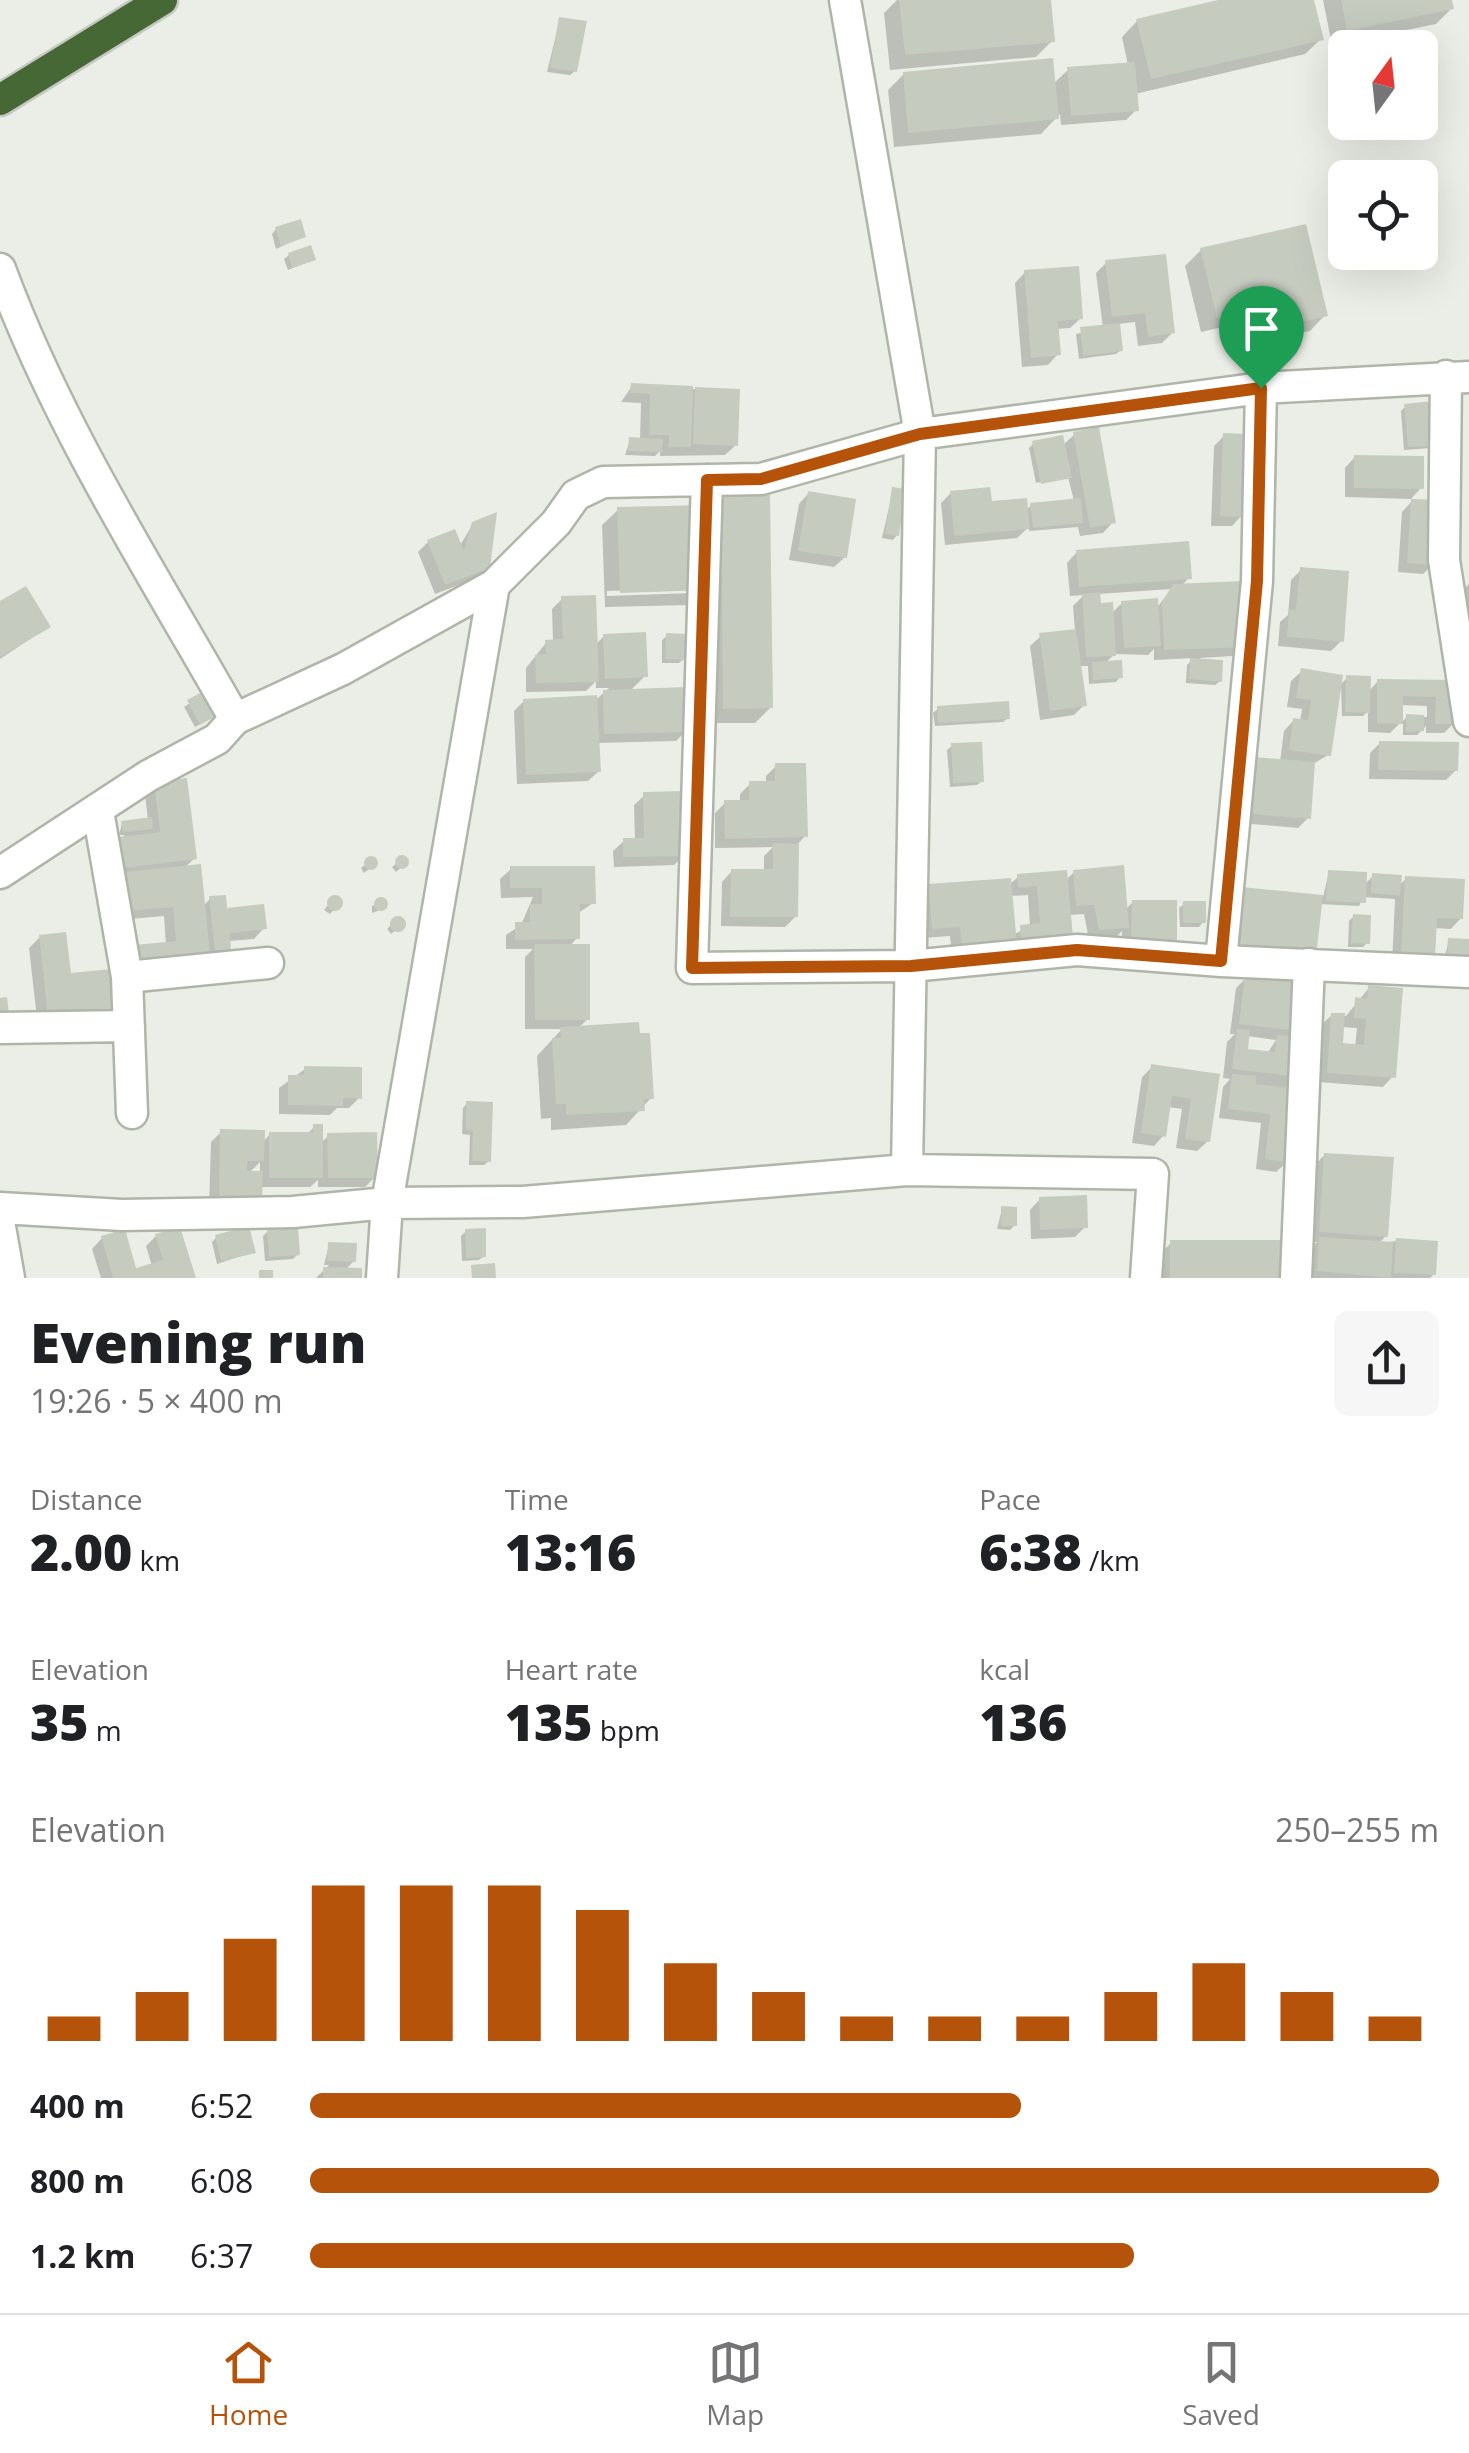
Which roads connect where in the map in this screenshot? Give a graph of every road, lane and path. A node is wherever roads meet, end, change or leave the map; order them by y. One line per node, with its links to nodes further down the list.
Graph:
1 (162, 0): 3 (highway)
2 (845, 0): 7 (street)
3 (0, 100)
4 (0, 270): 10 (street)
5 (1458, 376): 6 (street); 11 (street)
6 (1261, 388): 7 (street); 14 (street)
7 (920, 434): 8 (street); 17 (street)
8 (707, 480): 9 (street); 17 (street)
9 (494, 586): 10 (street); 24 (street)
10 (235, 719): 12 (street)
11 (1469, 721)
12 (98, 811): 13 (street); 19 (street)
13 (0, 873)
14 (1221, 961): 16 (street); 17 (street)
15 (268, 963): 19 (street)
16 (1309, 964): 18 (street); 30 (street)
17 (911, 966): 23 (street)
18 (1469, 972)
19 (127, 977): 20 (street)
20 (129, 1026): 21 (street); 22 (street)
21 (0, 1028)
22 (132, 1113)
23 (907, 1170): 24 (street); 29 (street)
24 (387, 1203): 25 (street); 28 (street)
25 (0, 1208)
26 (0, 1227): 27 (street)
27 (9, 1278)
28 (382, 1278)
29 (1146, 1278)
30 (1296, 1278)

